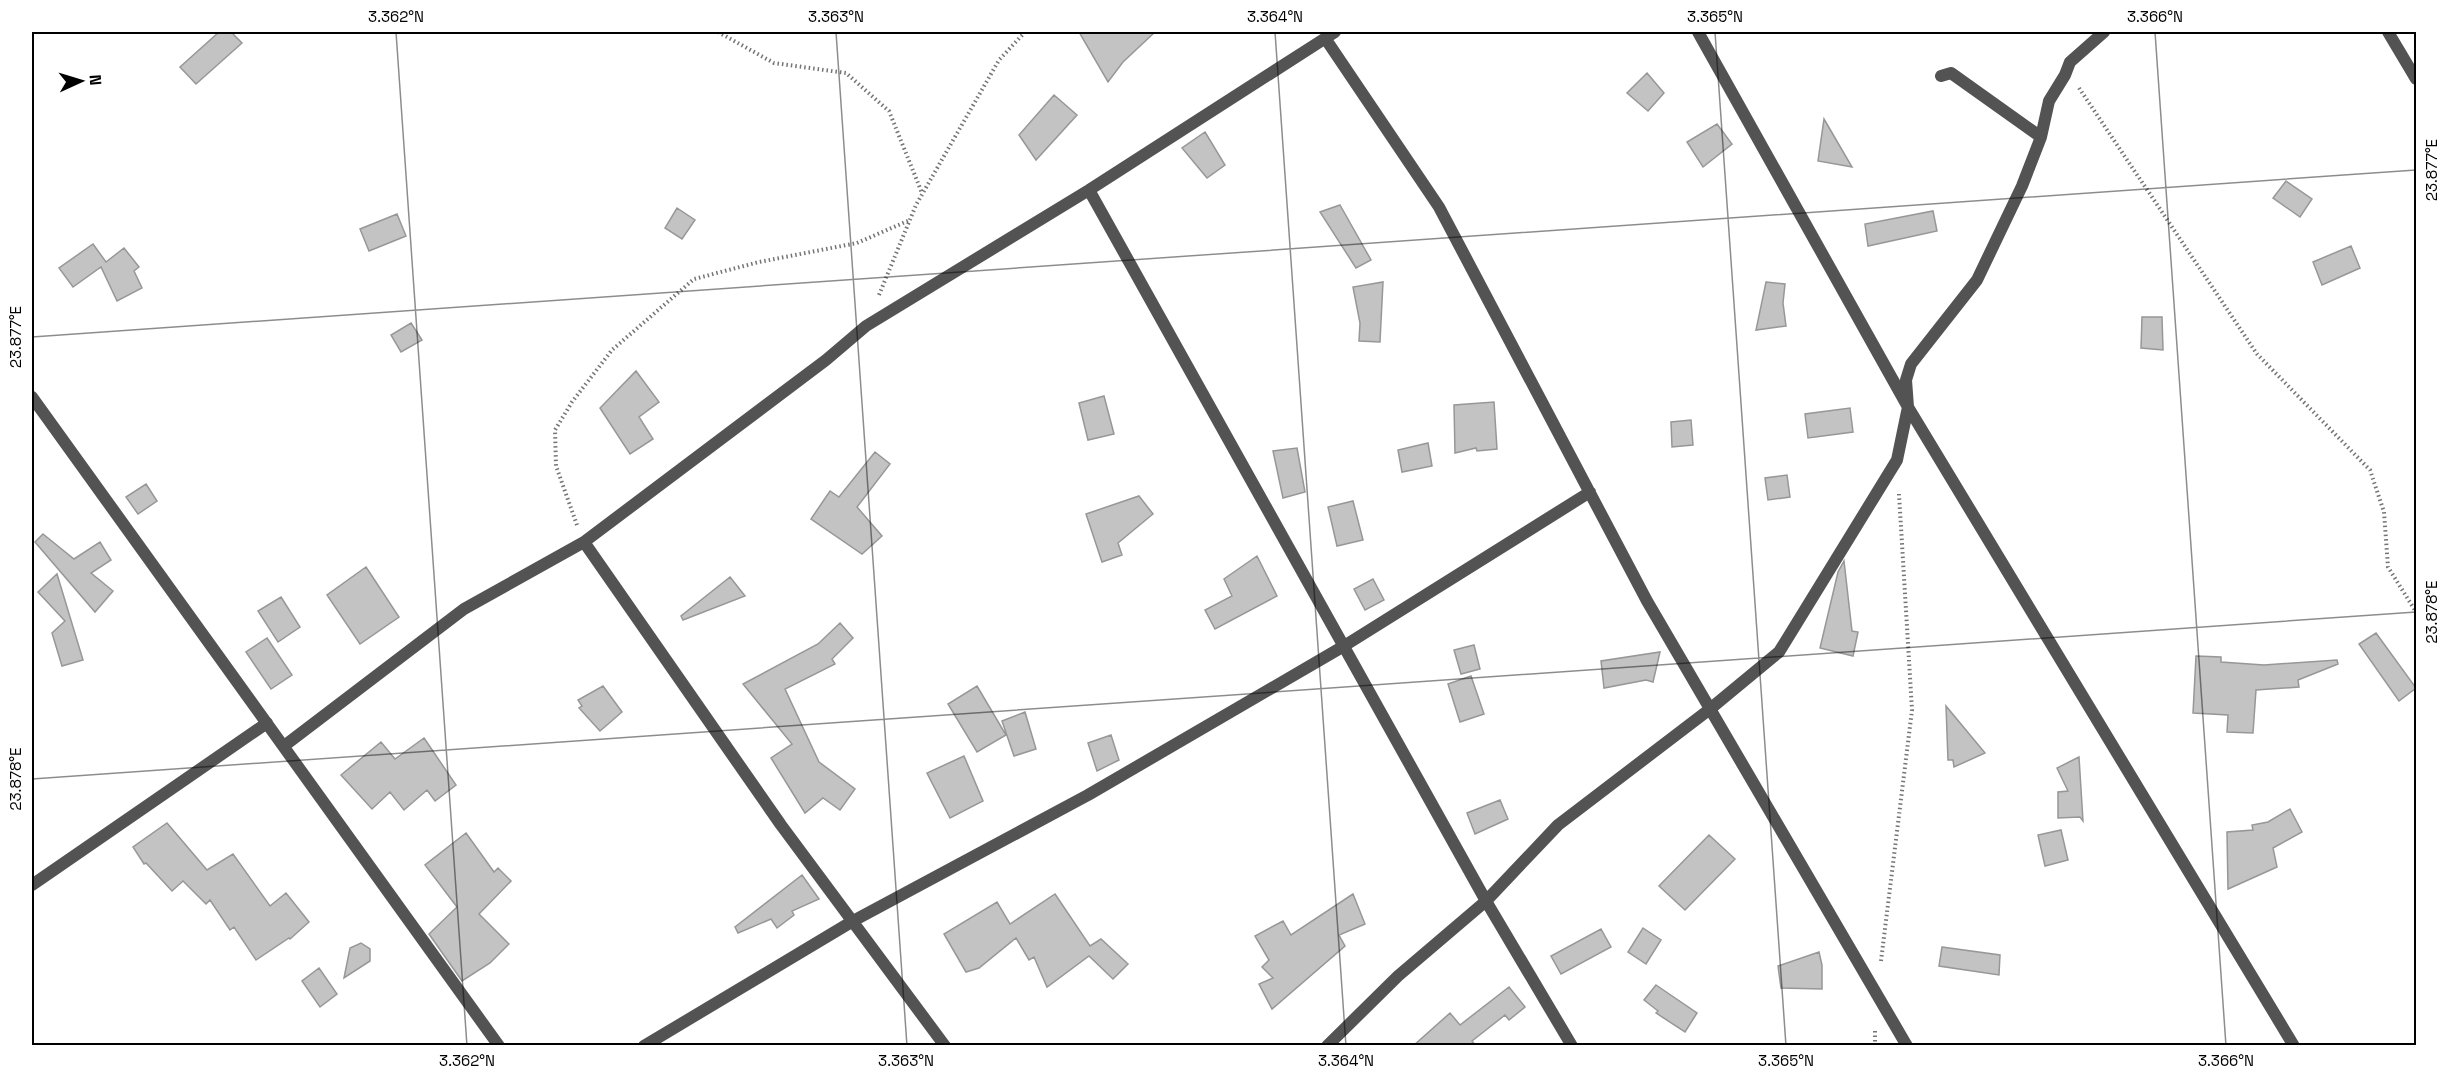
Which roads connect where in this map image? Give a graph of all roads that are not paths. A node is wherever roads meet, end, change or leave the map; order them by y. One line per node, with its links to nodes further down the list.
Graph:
1 (1698, 32): 10 (street)
2 (2104, 32): 7 (street)
3 (2388, 32): 6 (street)
4 (1330, 35): 8 (street); 11 (street)
5 (1941, 76): 7 (street)
6 (2416, 79)
7 (2041, 137): 10 (street)
8 (1089, 190): 12 (street); 13 (street)
9 (32, 397): 15 (street)
10 (1908, 407): 14 (street); 26 (street)
11 (1590, 492): 13 (street); 14 (street)
12 (584, 542): 16 (street); 19 (street)
13 (1344, 646): 18 (street); 19 (street)
14 (1710, 709): 18 (street); 25 (street)
15 (267, 723): 16 (street); 17 (street)
16 (284, 746): 20 (street)
17 (32, 885)
18 (1486, 900): 23 (street); 24 (street)
19 (853, 921): 21 (street); 22 (street)
20 (499, 1046)
21 (644, 1046)
22 (945, 1046)
23 (1327, 1046)
24 (1572, 1046)
25 (1907, 1046)
26 (2294, 1046)

